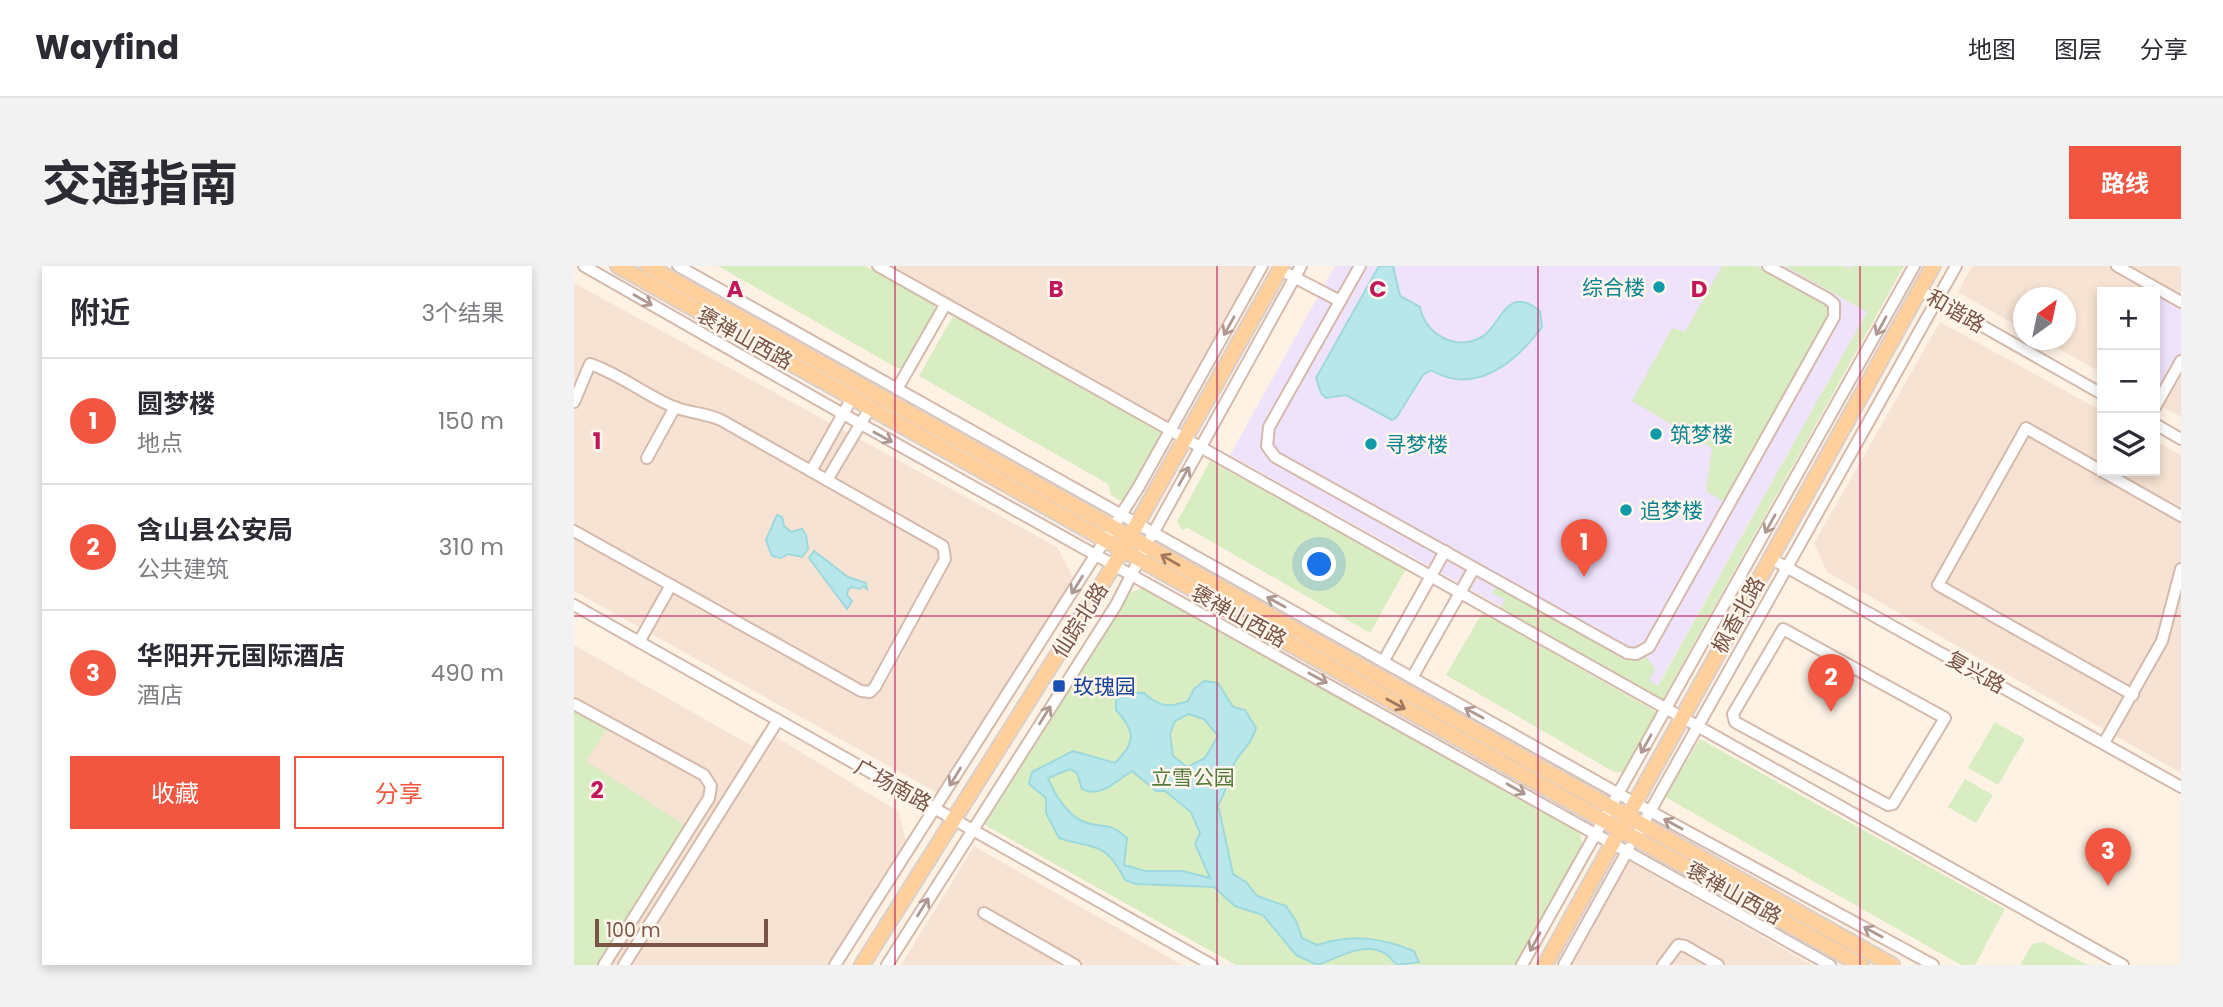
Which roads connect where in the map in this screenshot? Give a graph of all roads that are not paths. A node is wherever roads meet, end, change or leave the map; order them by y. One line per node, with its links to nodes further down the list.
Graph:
1 (584, 266): 28 (street, one-way to 28)
2 (618, 266): 23 (main road, 褒禅山西路)
3 (648, 266): 43 (main road, 褒禅山西路)
4 (678, 266): 21 (street)
5 (878, 266): 19 (street)
6 (1262, 266): 38 (street, one-way to 38)
7 (1301, 266): 42 (street, one-way to 7)
8 (1360, 266): 17 (street)
9 (1768, 266): 50 (street)
10 (1914, 266): 63 (street, one-way to 63)
11 (1933, 266): 15 (main road, 枫香北路)
12 (1956, 266): 16 (street)
13 (2117, 266): 18 (street)
14 (1281, 268): 17 (street); 32 (main road, 仙踪北路)
15 (1919, 290): 16 (street, 和谐路); 48 (main road, 枫香北路)
16 (1937, 300): 22 (street, 和谐路); 51 (street)
17 (1340, 301): 45 (street)
18 (2181, 302)
19 (945, 305): 21 (street); 32 (street)
20 (2181, 360): 24 (street)
21 (897, 389): 38 (street)
22 (2097, 391)
23 (852, 398): 27 (main road, 褒禅山西路); 28 (street)
24 (2160, 398)
25 (574, 402): 26 (street)
26 (675, 407): 33 (street); 35 (street)
27 (870, 408): 29 (street); 43 (main road, 褒禅山西路)
28 (843, 414): 29 (street); 35 (street)
29 (860, 424): 37 (street); 47 (street, one-way to 47)
30 (2160, 427): 31 (street)
31 (2181, 439)
32 (1186, 440): 40 (main road, 仙踪北路); 54 (street)
33 (647, 458)
34 (2097, 464): 61 (street)
35 (811, 471): 37 (street)
36 (2120, 476): 39 (street)
37 (827, 480): 55 (street)
38 (1122, 515): 40 (street); 43 (street)
39 (2181, 516)
40 (1138, 524): 42 (street); 44 (main road, 仙踪北路)
41 (574, 531): 55 (street)
42 (1153, 533): 46 (street); 59 (street, one-way to 42)
43 (1109, 534): 44 (main road, 褒禅山西路); 47 (street)
44 (1126, 544): 46 (main road, 褒禅山西路); 49 (main road, 仙踪北路)
45 (1445, 551): 50 (street); 54 (street)
46 (1143, 553): 53 (street); 75 (main road, 褒禅山西路)
47 (1096, 555): 49 (street); 73 (street, one-way to 73)
48 (1770, 558): 51 (street, 复兴路); 64 (main road, 枫香北路)
49 (1114, 565): 53 (street); 76 (main road, 仙踪北路)
50 (1474, 568): 56 (street)
51 (1787, 568): 66 (street); 67 (street, 复兴路)
52 (2181, 569): 61 (street)
53 (1131, 575): 78 (street, one-way to 53); 80 (street, one-way to 80)
54 (1430, 577): 56 (street); 59 (street)
55 (671, 585): 58 (street)
56 (1460, 593): 60 (street); 63 (street)
57 (574, 605): 58 (street, 广场南路)
58 (639, 642): 65 (street, 广场南路)
59 (1383, 662): 60 (street)
60 (1412, 678): 71 (street, one-way to 60)
61 (2133, 695): 67 (street)
62 (574, 705): 85 (street)
63 (1666, 709): 64 (street); 71 (street, one-way to 71)
64 (1681, 717): 66 (street); 72 (main road, 枫香北路)
65 (778, 720): 73 (street, 广场南路); 86 (street)
66 (1698, 726): 69 (street); 74 (street)
67 (2104, 743): 70 (street, 复兴路)
68 (1817, 766): 68 (street); 69 (street)
69 (1805, 786): 101 (street)
70 (2181, 787)
71 (1618, 793): 72 (street); 75 (street)
72 (1634, 803): 74 (street); 77 (main road, 枫香北路)
73 (934, 809): 76 (street, 广场南路); 87 (street)
74 (1650, 811): 79 (street); 100 (street, one-way to 74)
75 (1607, 814): 77 (main road, 褒禅山西路); 80 (street)
76 (954, 819): 78 (street, 广场南路); 88 (main road, 仙踪北路)
77 (1623, 823): 79 (main road, 褒禅山西路); 81 (main road, 枫香北路)
78 (972, 830): 89 (street, one-way to 78); 91 (street, 广场南路)
79 (1639, 832): 82 (street); 98 (main road, 褒禅山西路); 99 (main road, 褒禅山西路)
80 (1595, 834): 81 (street); 92 (street, one-way to 92)
81 (1612, 844): 82 (street); 93 (main road, 枫香北路)
82 (1627, 852): 84 (street); 94 (street)
83 (984, 913): 90 (street)
84 (1816, 962): 97 (street)
85 (604, 965)
86 (624, 965)
87 (835, 965)
88 (862, 965)
89 (887, 965)
90 (1075, 965)
91 (1212, 965)
92 (1522, 965)
93 (1545, 965)
94 (1564, 965)
95 (1663, 965): 96 (street)
96 (1718, 965)
97 (1830, 965)
98 (1861, 965)
99 (1892, 965)
100 (1933, 965)
101 (2123, 965)

